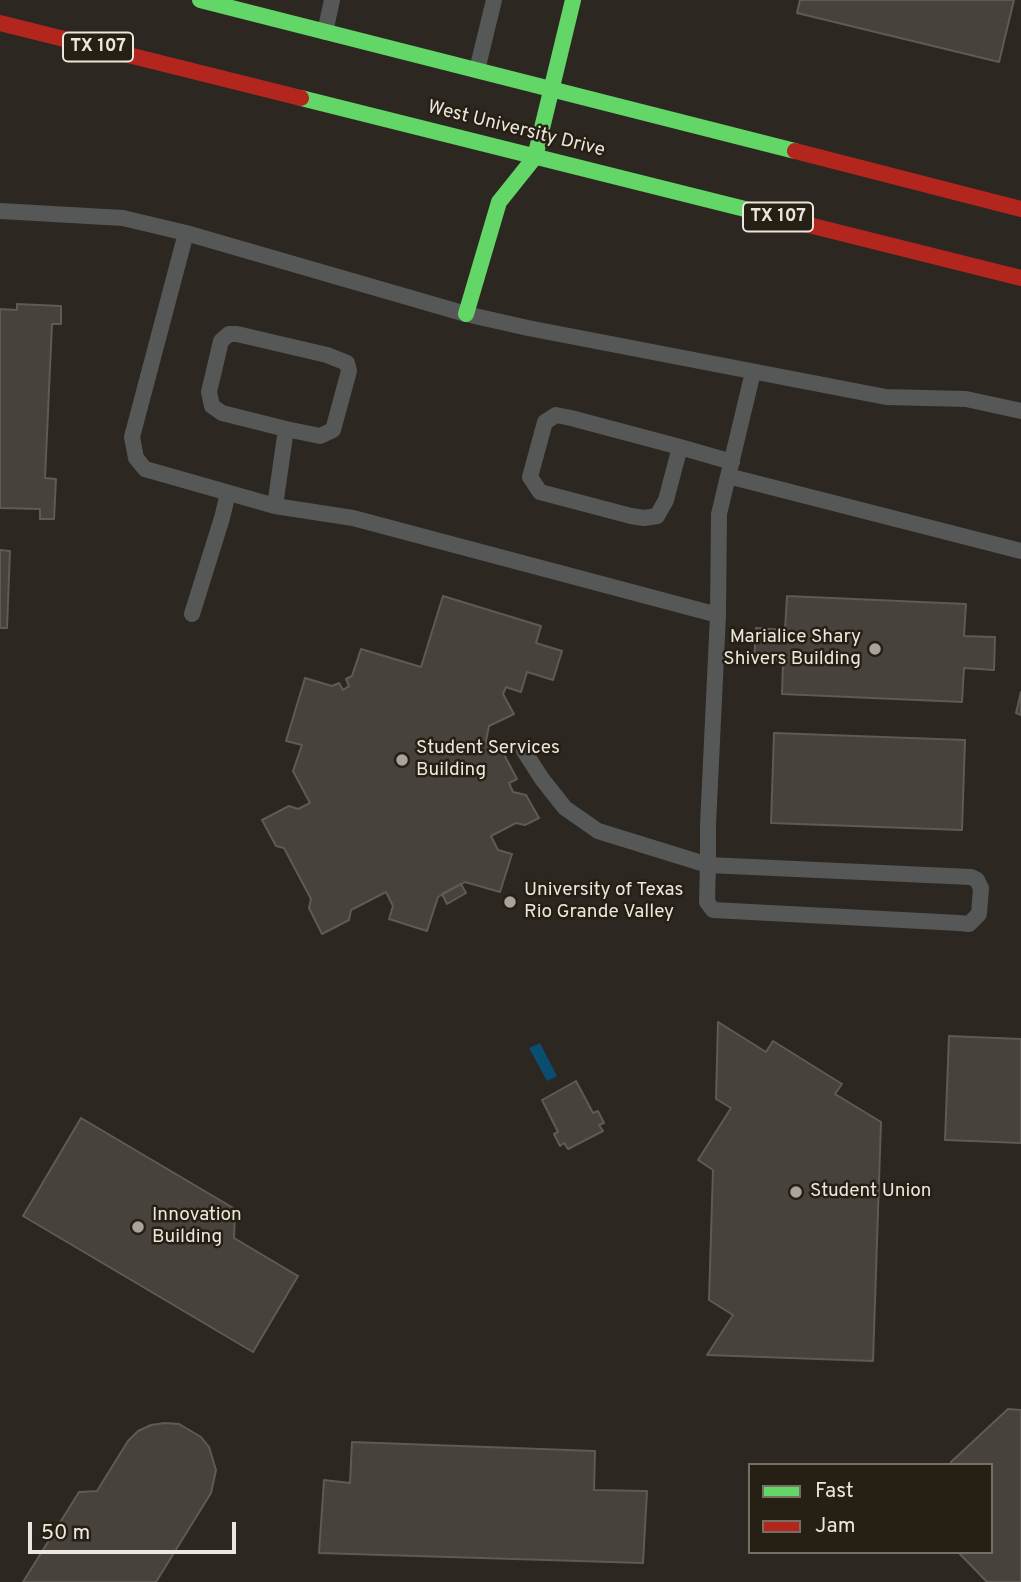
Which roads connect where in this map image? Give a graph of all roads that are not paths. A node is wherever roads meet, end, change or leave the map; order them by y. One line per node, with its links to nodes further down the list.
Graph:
1 (200, 0): 6 (main road)
2 (332, 0): 6 (lane)
3 (494, 0): 7 (lane)
4 (573, 0): 8 (main road)
5 (0, 23): 9 (main road, West University Drive / TX 107)
6 (325, 32): 7 (main road)
7 (477, 70): 8 (main road)
8 (551, 89): 9 (main road); 10 (main road)
9 (535, 157): 13 (main road, West University Drive / TX 107); 14 (main road)
10 (1021, 209)
11 (0, 211): 12 (lane)
12 (186, 233): 14 (lane); 20 (lane)
13 (1021, 278)
14 (466, 314): 15 (lane)
15 (753, 372): 16 (lane); 19 (lane)
16 (1021, 411)
17 (286, 429): 17 (lane); 21 (lane)
18 (680, 447): 18 (lane); 19 (lane)
19 (730, 469): 22 (lane); 24 (lane)
20 (228, 493): 21 (lane); 23 (lane)
21 (275, 506): 24 (lane)
22 (1021, 551)
23 (192, 614)
24 (718, 615): 26 (lane)
25 (524, 751): 26 (lane)
26 (708, 865): 26 (lane)

